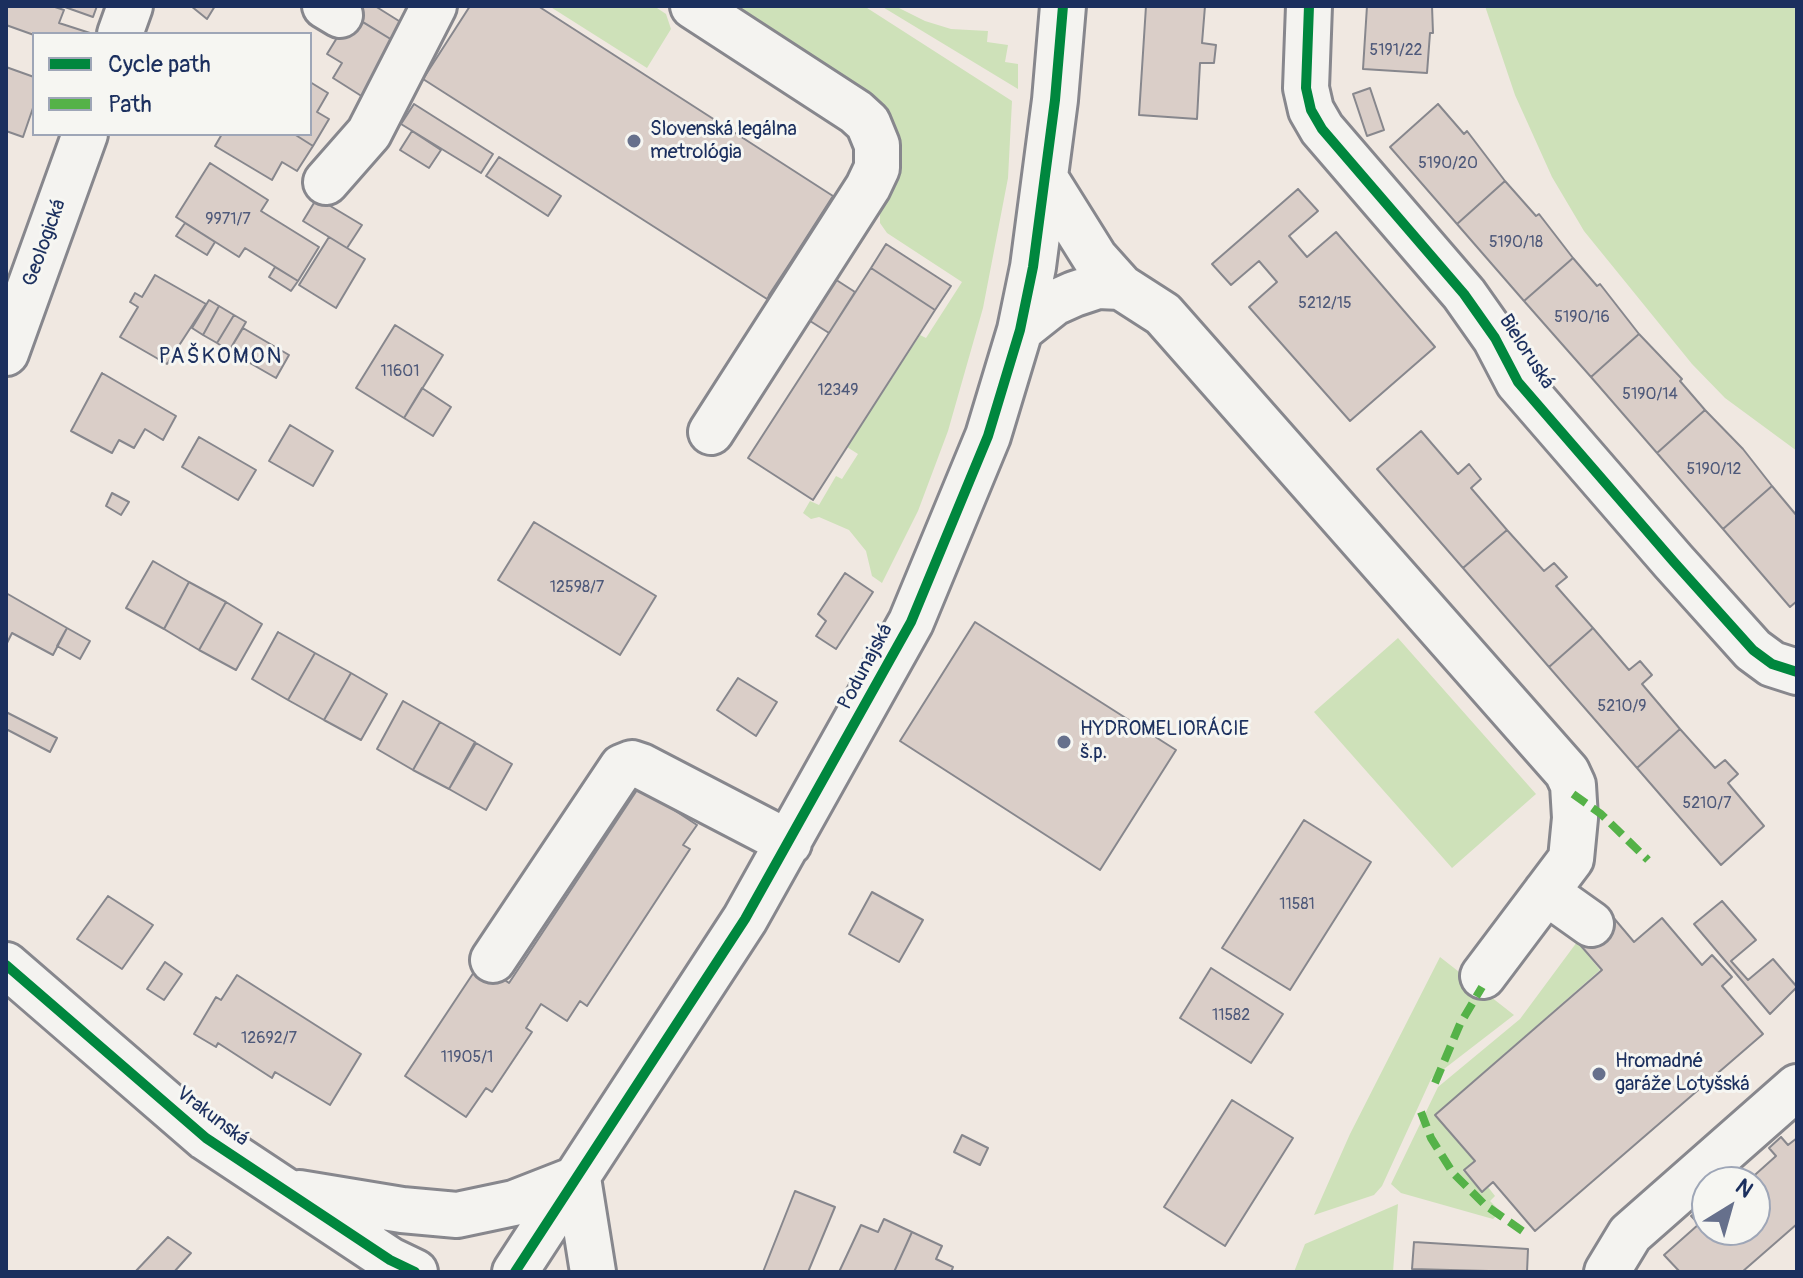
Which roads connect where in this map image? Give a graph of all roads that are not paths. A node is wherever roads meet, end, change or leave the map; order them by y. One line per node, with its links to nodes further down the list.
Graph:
1 (130, 6): 6 (street)
2 (434, 6): 9 (street)
3 (693, 6): 13 (street)
4 (1063, 6): 8 (street, Podunajská)
5 (1309, 6): 14 (street, Bieloruská)
6 (121, 32)
7 (84, 136): 12 (street, Geologická)
8 (1045, 178): 10 (street); 11 (street, Podunajská)
9 (326, 182)
10 (1121, 287): 11 (street); 16 (street)
11 (1020, 330): 15 (street, Podunajská)
12 (6, 353)
13 (711, 432)
14 (1797, 672)
15 (789, 843): 18 (street); 22 (street, Podunajská)
16 (1546, 892): 17 (street); 20 (street)
17 (1591, 924)
18 (493, 960)
19 (6, 965): 23 (street, Vrakunská)
20 (1483, 976)
21 (1797, 1087): 27 (street)
22 (578, 1178): 23 (street); 25 (street, Podunajská); 26 (street)
23 (284, 1191): 24 (street, Vrakunská)
24 (398, 1268)
25 (515, 1272)
26 (593, 1272)
27 (1607, 1272)

